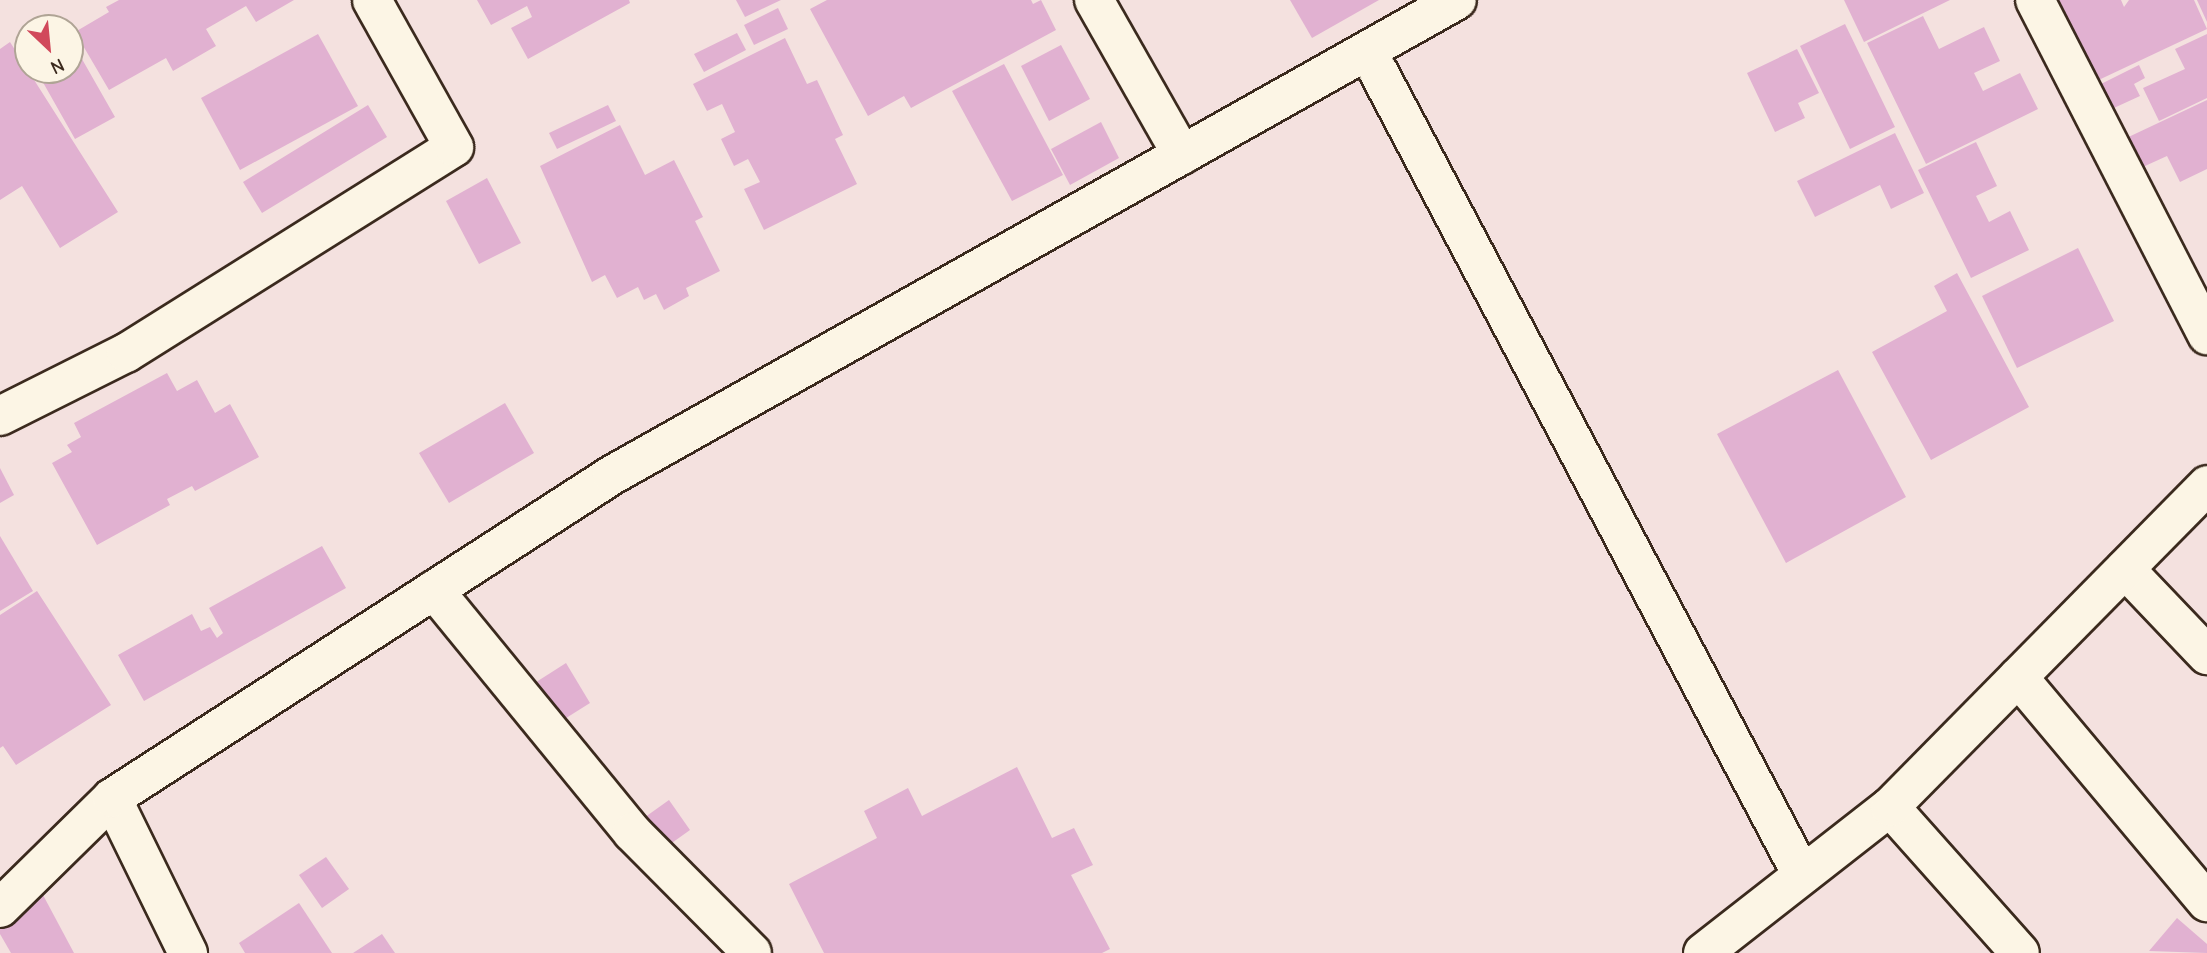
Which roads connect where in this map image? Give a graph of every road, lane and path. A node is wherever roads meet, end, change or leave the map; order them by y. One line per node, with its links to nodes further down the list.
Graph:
1 (372, 0): 8 (street)
2 (1094, 0): 6 (street)
3 (1457, 0): 6 (street)
4 (2035, 0): 7 (street)
5 (1378, 71): 16 (street)
6 (1182, 155): 11 (street)
7 (2207, 335)
8 (0, 416)
9 (2207, 485): 10 (street)
10 (2125, 569): 12 (street); 13 (street)
11 (434, 590): 14 (street); 20 (street)
12 (2207, 655)
13 (2018, 677): 15 (street); 17 (street)
14 (113, 798): 18 (street); 19 (street)
15 (1889, 807): 16 (street); 22 (street)
16 (1802, 875): 21 (street)
17 (2207, 902)
18 (0, 908)
19 (188, 953)
20 (752, 953)
21 (1703, 953)
22 (2020, 953)

